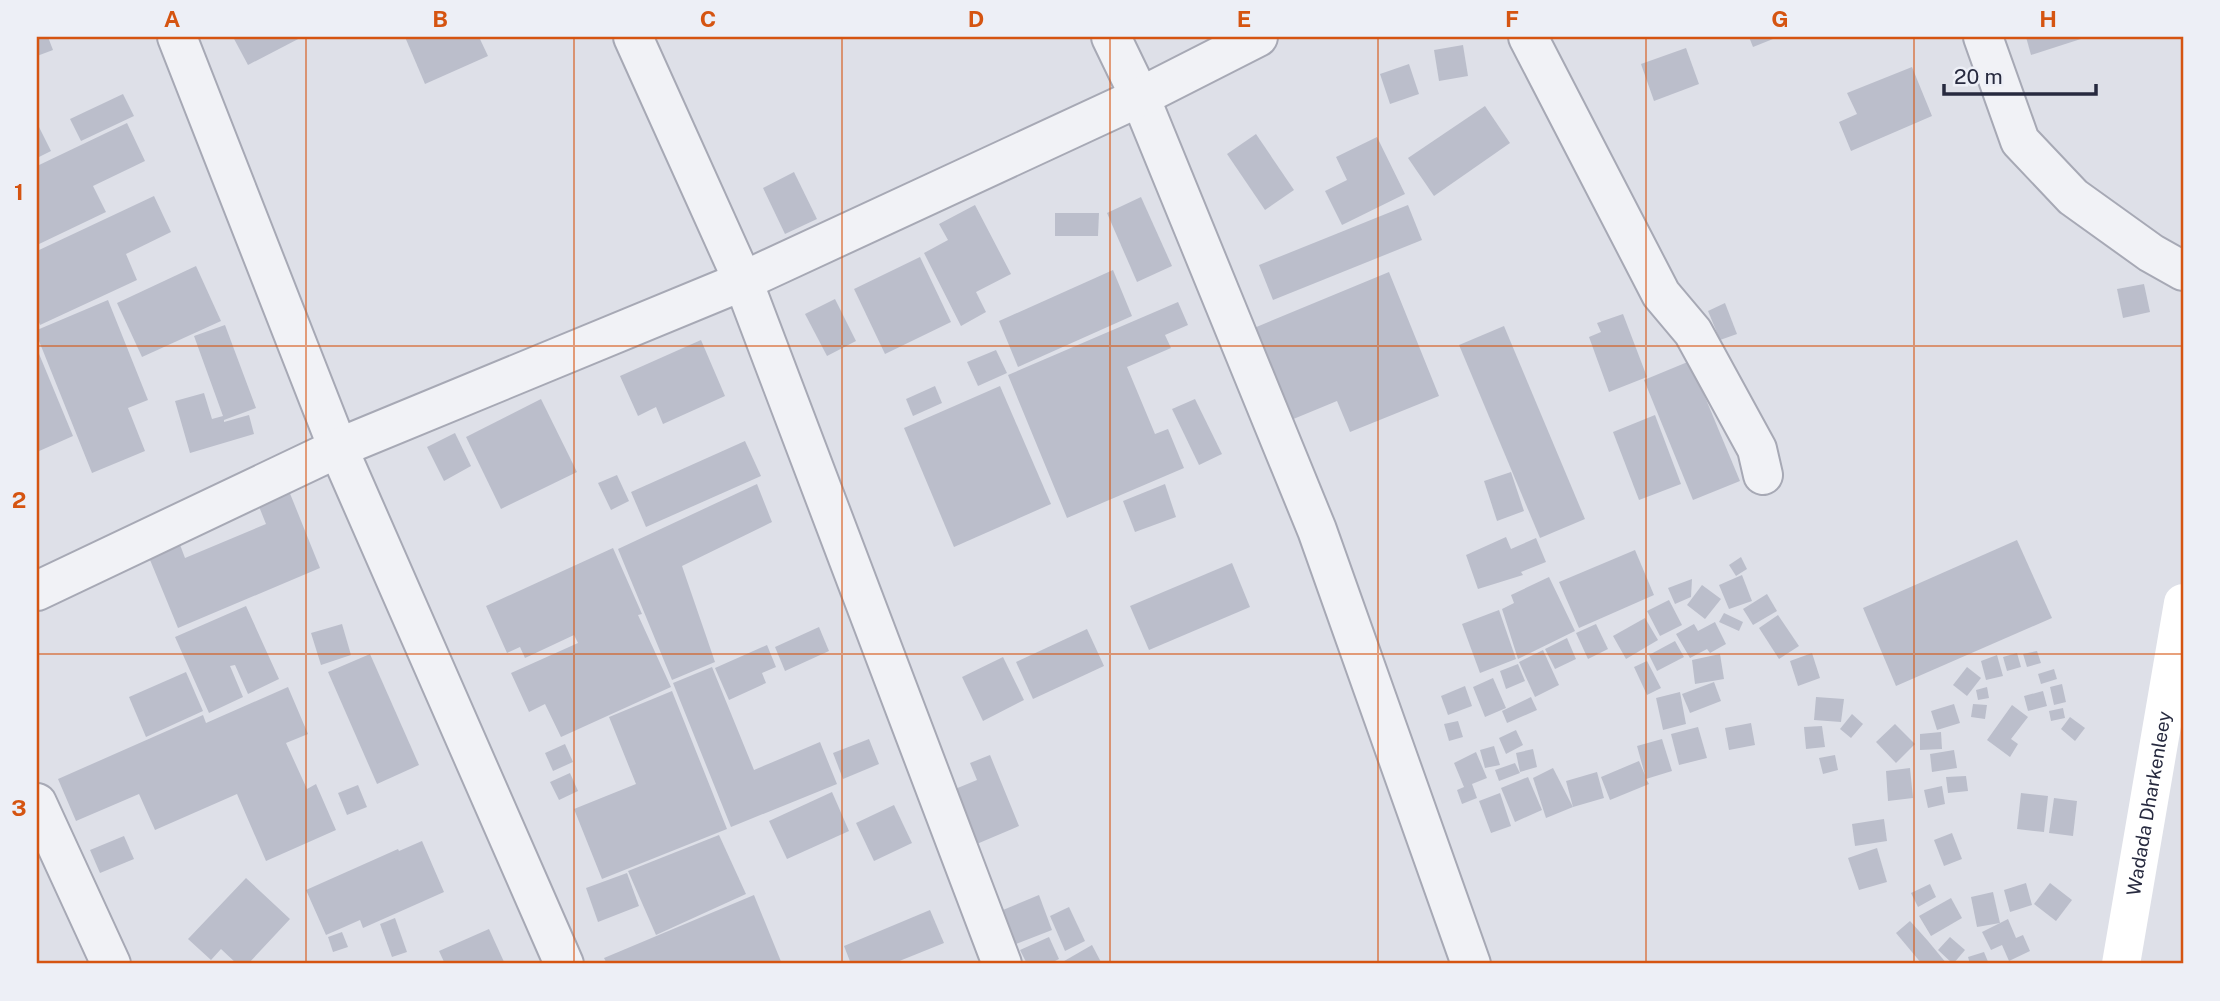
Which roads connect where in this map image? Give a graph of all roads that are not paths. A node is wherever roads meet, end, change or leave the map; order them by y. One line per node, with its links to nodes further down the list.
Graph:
1 (177, 37): 10 (street)
2 (633, 37): 9 (street)
3 (1111, 37): 7 (street)
4 (1258, 37): 7 (street)
5 (1528, 37): 11 (street)
6 (1983, 37): 8 (street)
7 (1140, 97): 9 (street); 19 (street)
8 (2183, 271)
9 (743, 281): 10 (street); 18 (street)
10 (338, 448): 12 (street); 17 (street)
11 (1763, 475)
12 (37, 591)
13 (2183, 603): 14 (main road, Wadada Dharkenleey)
14 (2175, 695): 20 (main road, Wadada Dharkenleey)
15 (37, 803): 16 (street)
16 (111, 964)
17 (564, 964)
18 (1002, 964)
19 (1471, 964)
20 (2121, 964)

